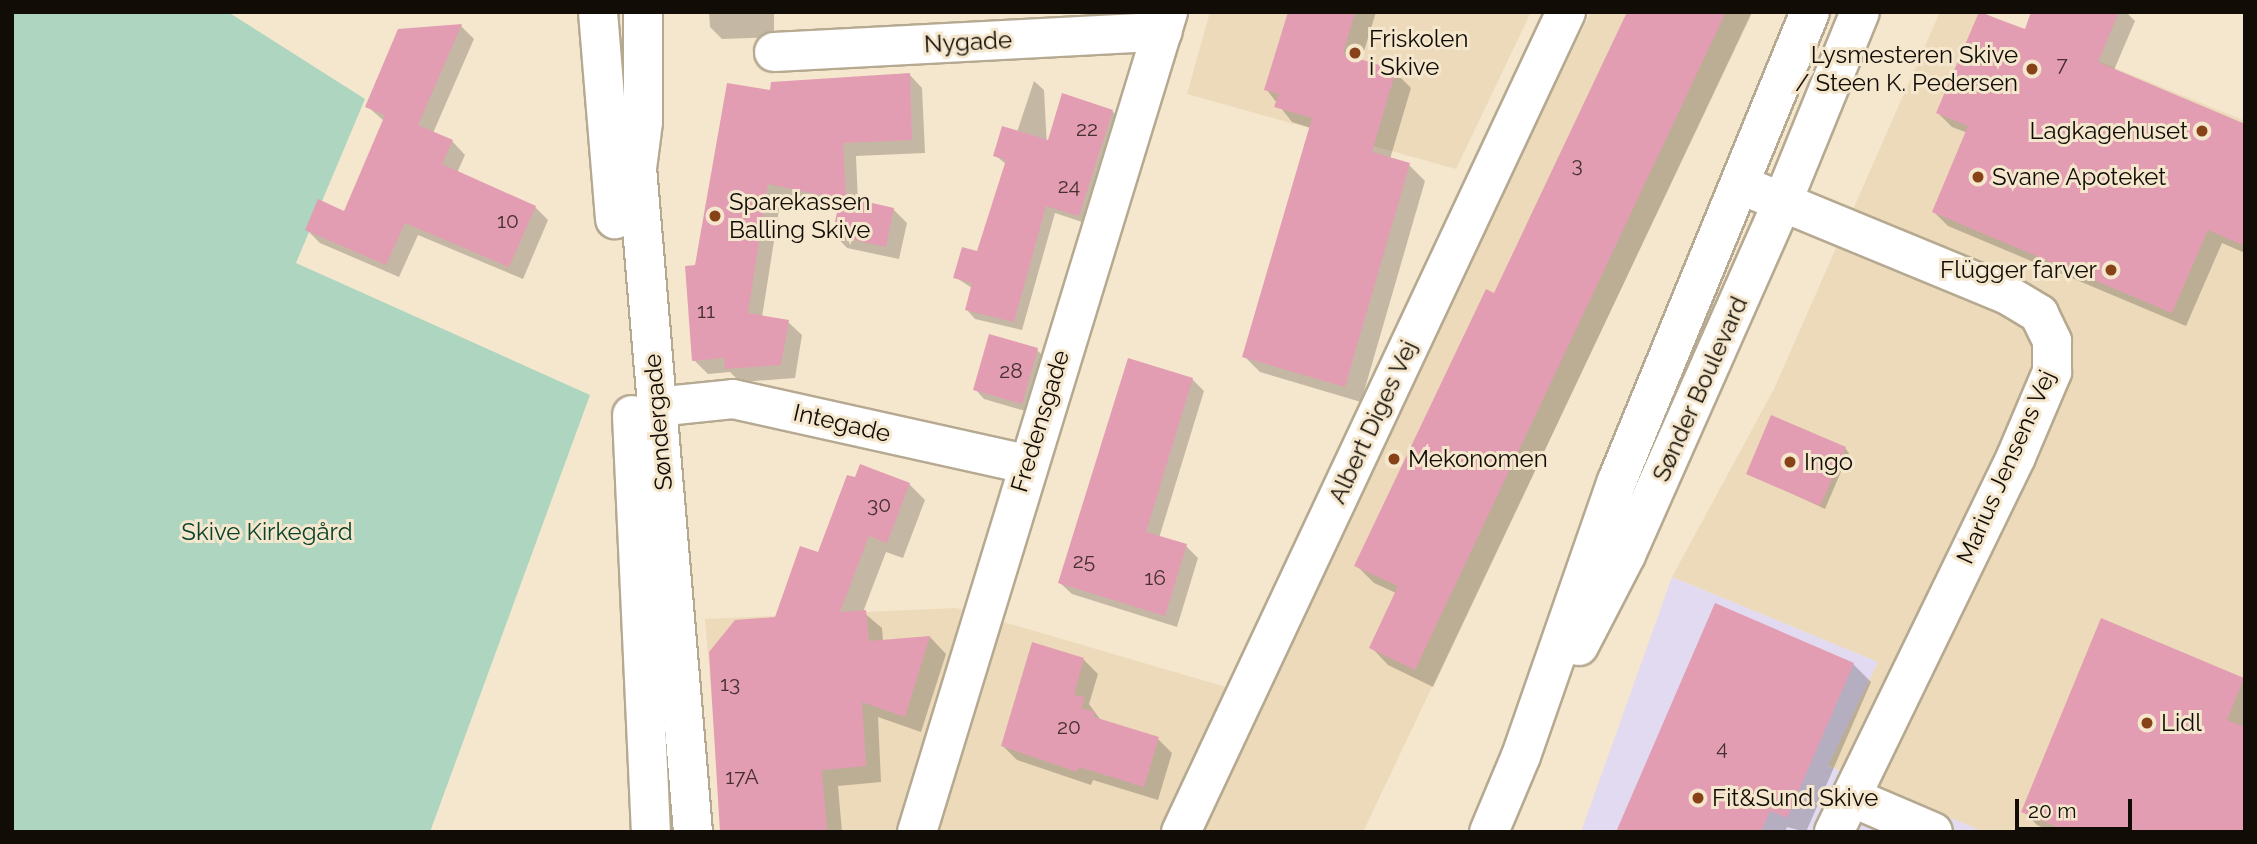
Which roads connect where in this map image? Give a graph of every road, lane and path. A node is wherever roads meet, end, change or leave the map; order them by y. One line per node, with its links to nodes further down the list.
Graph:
1 (598, 12): 14 (street, Søndergade)
2 (643, 12): 10 (street, Søndergade)
3 (1566, 12): 17 (street, Albert Diges Vej)
4 (1810, 12): 8 (street, Sønder Boulevard)
5 (1860, 12): 9 (street, Sønder Boulevard)
6 (1165, 22): 7 (street, Nygade); 11 (street, Fredensgade)
7 (775, 52)
8 (1741, 185): 9 (street, Marius Jensens Vej); 12 (street, Sønder Boulevard)
9 (1782, 203): 12 (street, Sønder Boulevard); 13 (street, Marius Jensens Vej)
10 (656, 407): 11 (street, Integade); 15 (street, Søndergade)
11 (1026, 464): 16 (street, Fredensgade)
12 (1521, 756): 18 (street, Sønder Boulevard)
13 (1851, 797): 19 (street, Marius Jensens Vej); 20 (street)
14 (651, 832)
15 (693, 832)
16 (917, 832)
17 (1181, 832)
18 (1489, 832)
19 (1834, 832)
20 (1933, 832)

